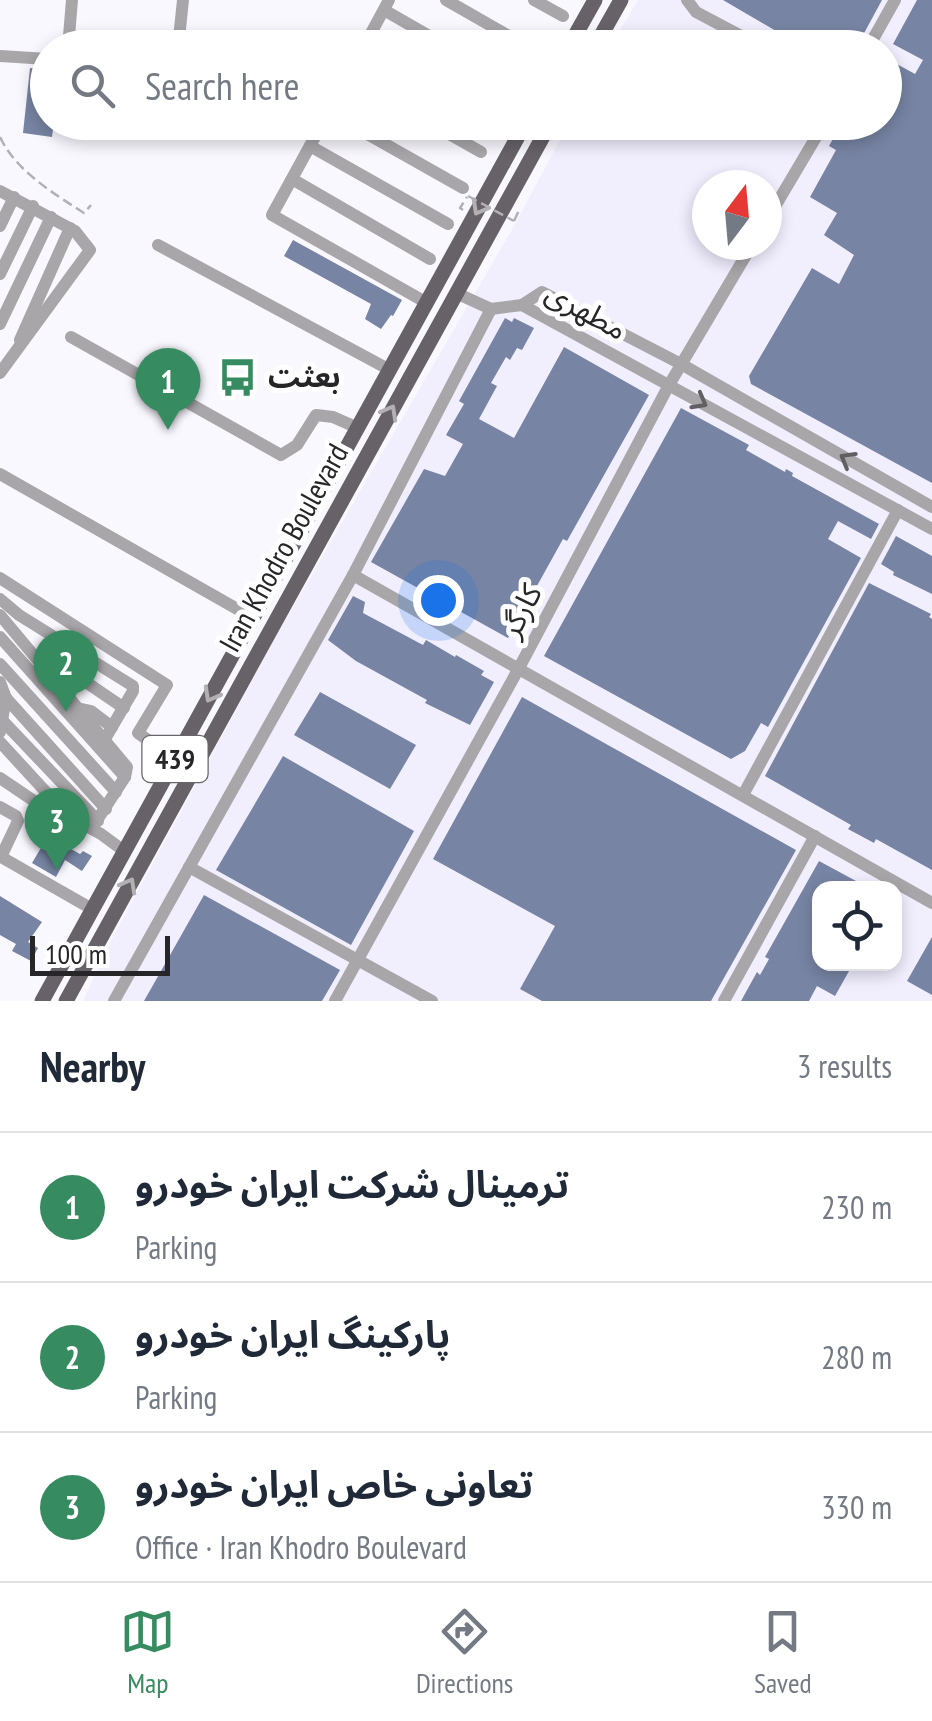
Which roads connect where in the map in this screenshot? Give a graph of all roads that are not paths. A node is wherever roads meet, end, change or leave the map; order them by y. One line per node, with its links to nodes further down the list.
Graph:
1 (72, 0): 11 (street)
2 (183, 0): 12 (street)
3 (446, 0): 15 (street)
4 (534, 0): 10 (street)
5 (595, 0): 16 (main road)
6 (621, 0): 17 (main road)
7 (688, 0): 18 (street)
8 (895, 0): 19 (street)
9 (386, 5): 13 (street); 14 (street)
10 (562, 16)
11 (70, 30)
12 (180, 30)
13 (375, 30)
14 (423, 30)
15 (498, 30)
16 (578, 30)
17 (604, 30)
18 (730, 30)
19 (878, 30)
20 (0, 56): 21 (street)
21 (30, 58)
22 (313, 140): 28 (street)
23 (377, 140): 32 (street)
24 (459, 140): 29 (street)
25 (516, 140): 45 (main road, Iran Khodro Boulevard / 439, one-way to 45)
26 (541, 140): 44 (main road, Iran Khodro Boulevard / 439)
27 (814, 140): 33 (street)
28 (310, 146): 30 (street); 37 (street)
29 (480, 152)
30 (292, 179): 41 (street); 45 (street)
31 (0, 192): 34 (street)
32 (465, 192)
33 (782, 195)
34 (14, 198): 35 (street); 38 (street)
35 (34, 206): 36 (street); 43 (street)
36 (51, 217): 39 (street); 48 (street)
37 (448, 224)
38 (0, 226)
39 (70, 228): 50 (street); 50 (street)
40 (158, 245): 52 (street)
41 (430, 259)
42 (743, 260): 51 (street, کارگر)
43 (0, 274)
44 (456, 292): 47 (street); 60 (main road, Iran Khodro Boulevard / 439, one-way to 44)
45 (426, 304): 52 (main road, Iran Khodro Boulevard / 439)
46 (522, 305): 47 (street); 51 (street, مطهری); 54 (street, مطهری)
47 (491, 309): 64 (street)
48 (0, 324)
49 (71, 337): 55 (street)
50 (10, 360): 53 (street)
51 (681, 364): 54 (street, کارگر); 57 (street, مطهری, one-way to 51)
52 (390, 370): 55 (main road, Iran Khodro Boulevard / 439)
53 (0, 374)
54 (669, 385): 58 (street, مطهری, one-way to 58); 72 (street, کارگر)
55 (358, 428): 59 (main road, Iran Khodro Boulevard / 439)
56 (0, 474): 68 (street)
57 (932, 507)
58 (898, 510): 61 (street, مطهری); 84 (street)
59 (308, 518): 60 (main road); 62 (main road, Iran Khodro Boulevard / 439)
60 (326, 528): 63 (main road, Iran Khodro Boulevard / 439)
61 (932, 529)
62 (294, 543): 63 (main road); 68 (main road, Iran Khodro Boulevard / 439)
63 (312, 553): 97 (main road, Iran Khodro Boulevard / 439, one-way to 63)
64 (352, 575): 72 (street); 92 (street)
65 (0, 578): 80 (street)
66 (0, 599): 75 (street)
67 (0, 615): 70 (street)
68 (253, 618): 80 (main road, Iran Khodro Boulevard / 439, one-way to 80)
69 (0, 637): 81 (street)
70 (36, 655): 75 (street); 78 (street)
71 (0, 664): 83 (street)
72 (519, 668): 84 (street); 95 (street, کارگر)
73 (0, 682): 74 (street)
74 (6, 698): 76 (street); 87 (street)
75 (124, 708): 78 (street)
76 (0, 718): 77 (street); 88 (street)
77 (0, 732)
78 (109, 733): 81 (street)
79 (0, 742): 86 (street)
80 (175, 760): 90 (main road, Iran Khodro Boulevard / 439)
81 (124, 777): 83 (street)
82 (0, 778): 86 (street)
83 (116, 792): 87 (street)
84 (742, 795): 89 (street)
85 (0, 806): 91 (street)
86 (58, 806): 88 (street)
87 (106, 808): 88 (street)
88 (95, 825): 90 (street)
89 (815, 836): 93 (street); 101 (street)
90 (124, 852): 94 (main road, Iran Khodro Boulevard / 439)
91 (0, 857): 94 (street)
92 (189, 867): 95 (street); 98 (street)
93 (932, 903)
94 (92, 910): 96 (main road, Iran Khodro Boulevard / 439)
95 (357, 960): 99 (street, کارگر); 100 (street)
96 (42, 1001)
97 (66, 1001)
98 (114, 1001)
99 (335, 1001)
100 (432, 1001)
101 (724, 1001)

